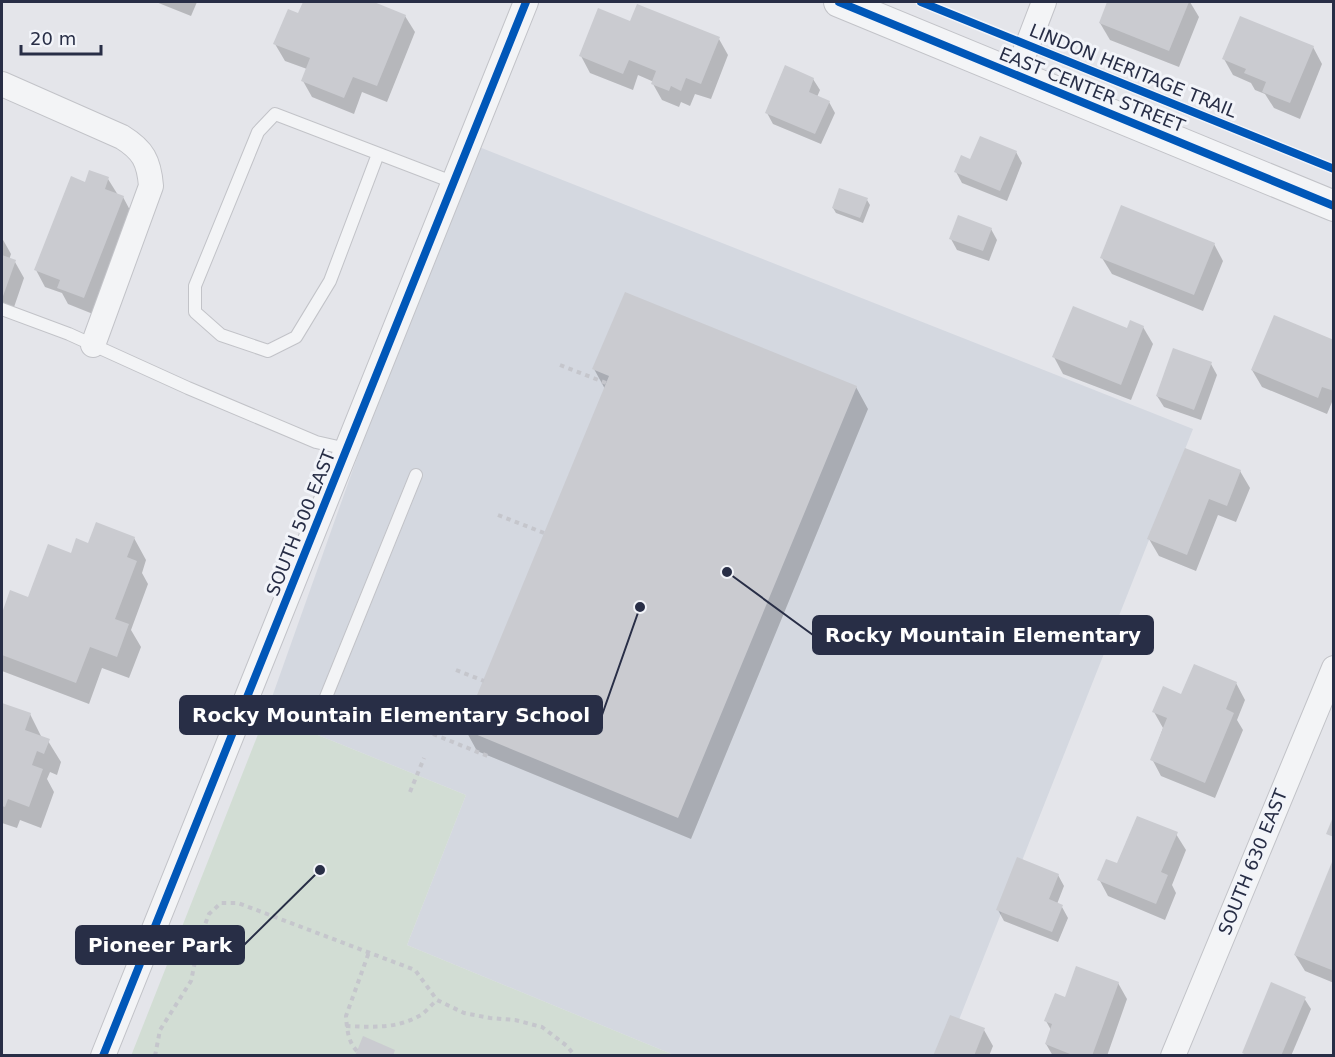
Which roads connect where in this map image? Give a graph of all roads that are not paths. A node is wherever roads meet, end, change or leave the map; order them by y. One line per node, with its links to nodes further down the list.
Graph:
1 (526, 2): 7 (street, SOUTH 500 EAST)
2 (839, 2): 4 (street, EAST CENTER STREET)
3 (1044, 2): 4 (street)
4 (1016, 75): 8 (street, EAST CENTER STREET)
5 (2, 84): 10 (street)
6 (378, 154): 6 (lane); 7 (lane)
7 (455, 183): 11 (street, SOUTH 500 EAST)
8 (1334, 206)
9 (2, 309): 10 (lane)
10 (93, 345): 11 (lane)
11 (347, 449): 15 (street, SOUTH 500 EAST)
12 (416, 475): 14 (lane)
13 (1334, 668): 16 (street, SOUTH 630 EAST)
14 (326, 697)
15 (103, 1056)
16 (1173, 1056)

